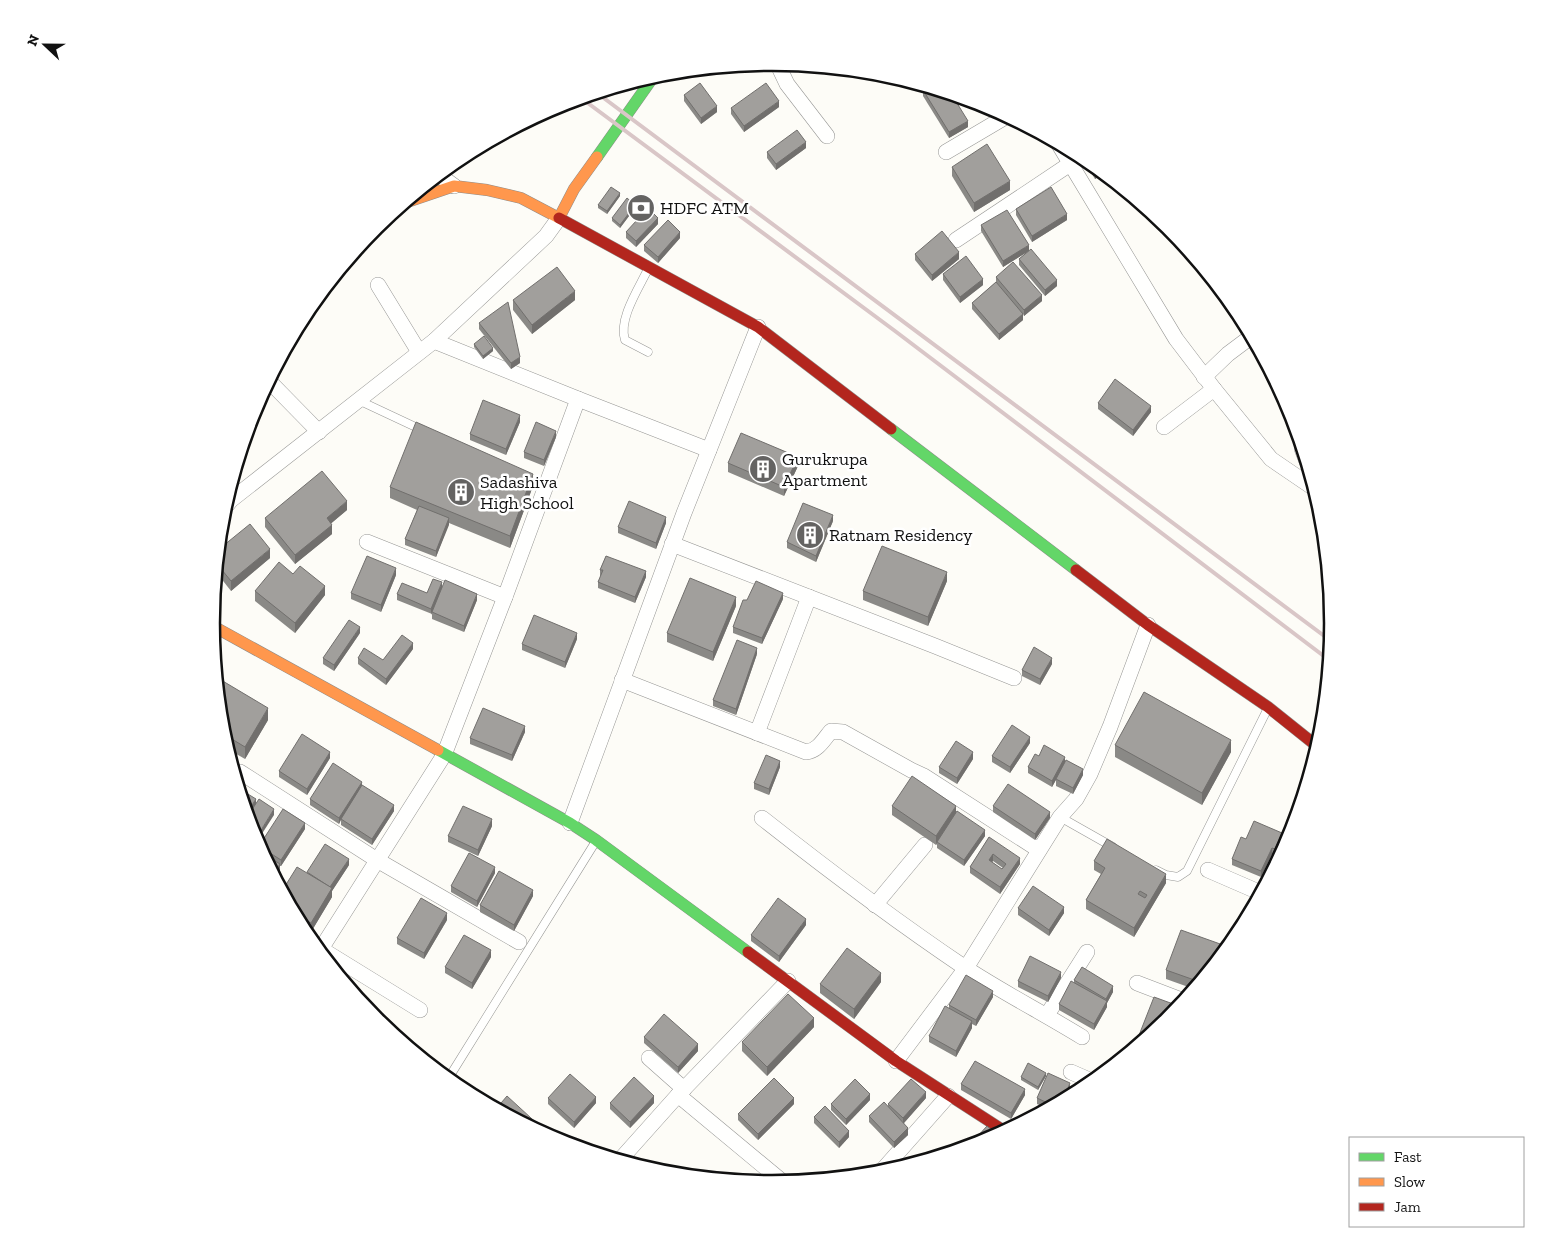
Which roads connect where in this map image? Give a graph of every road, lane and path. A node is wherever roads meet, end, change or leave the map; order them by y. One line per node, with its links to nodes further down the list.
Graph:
1 (781, 71): 4 (street)
2 (647, 86): 11 (street)
3 (999, 120): 5 (street)
4 (827, 136)
5 (946, 152)
6 (1065, 156): 7 (street)
7 (1070, 164): 12 (street); 20 (street)
8 (444, 179): 9 (street)
9 (454, 186): 10 (street); 11 (street)
10 (421, 197)
11 (560, 218): 13 (street); 16 (street)
12 (956, 240)
13 (649, 267): 15 (street); 19 (lane)
14 (378, 285): 18 (street)
15 (758, 328): 28 (street); 35 (street)
16 (434, 341): 18 (street); 23 (street)
17 (1246, 341): 20 (street)
18 (419, 352): 24 (street)
19 (648, 352)
20 (1204, 377): 22 (street)
21 (274, 386): 26 (street)
22 (1214, 389): 25 (street); 29 (street)
23 (578, 399): 28 (street); 33 (street)
24 (358, 400): 26 (street); 27 (lane)
25 (1164, 427)
26 (320, 432): 30 (street)
27 (428, 432)
28 (710, 450): 32 (street)
29 (1306, 483)
30 (235, 496)
31 (367, 542): 33 (street)
32 (672, 544): 34 (street); 38 (street)
33 (505, 597): 42 (street)
34 (809, 597): 37 (street); 40 (street)
35 (1148, 625): 39 (street); 45 (street)
36 (220, 630): 42 (street)
37 (1014, 678)
38 (622, 680): 40 (street); 46 (street)
39 (1268, 707): 41 (street); 52 (lane)
40 (757, 733): 49 (street)
41 (1311, 742)
42 (444, 754): 46 (street); 51 (street)
43 (241, 773): 51 (street)
44 (762, 818): 55 (street)
45 (1060, 818): 49 (street); 50 (lane)
46 (570, 823): 47 (street)
47 (596, 840): 61 (street); 70 (lane)
48 (925, 845): 55 (street)
49 (1039, 850): 60 (street)
50 (1125, 853)
51 (377, 860): 56 (street); 57 (street)
52 (1150, 866)
53 (1208, 870): 54 (street)
54 (1255, 890)
55 (875, 905): 60 (street)
56 (519, 942)
57 (322, 943)
58 (1087, 952): 65 (street)
59 (332, 958): 64 (street)
60 (966, 968): 65 (street); 68 (street)
61 (788, 981): 68 (street); 72 (street)
62 (1137, 983): 63 (street)
63 (1177, 998)
64 (420, 1010)
65 (1047, 1015): 66 (street)
66 (1082, 1036)
67 (649, 1058): 72 (street)
68 (896, 1061): 73 (street)
69 (1071, 1072): 71 (street)
70 (452, 1074)
71 (1085, 1078)
72 (681, 1092): 75 (street); 77 (street)
73 (948, 1096): 74 (street); 76 (street)
74 (998, 1127)
75 (624, 1155)
76 (889, 1163)
77 (776, 1176)

